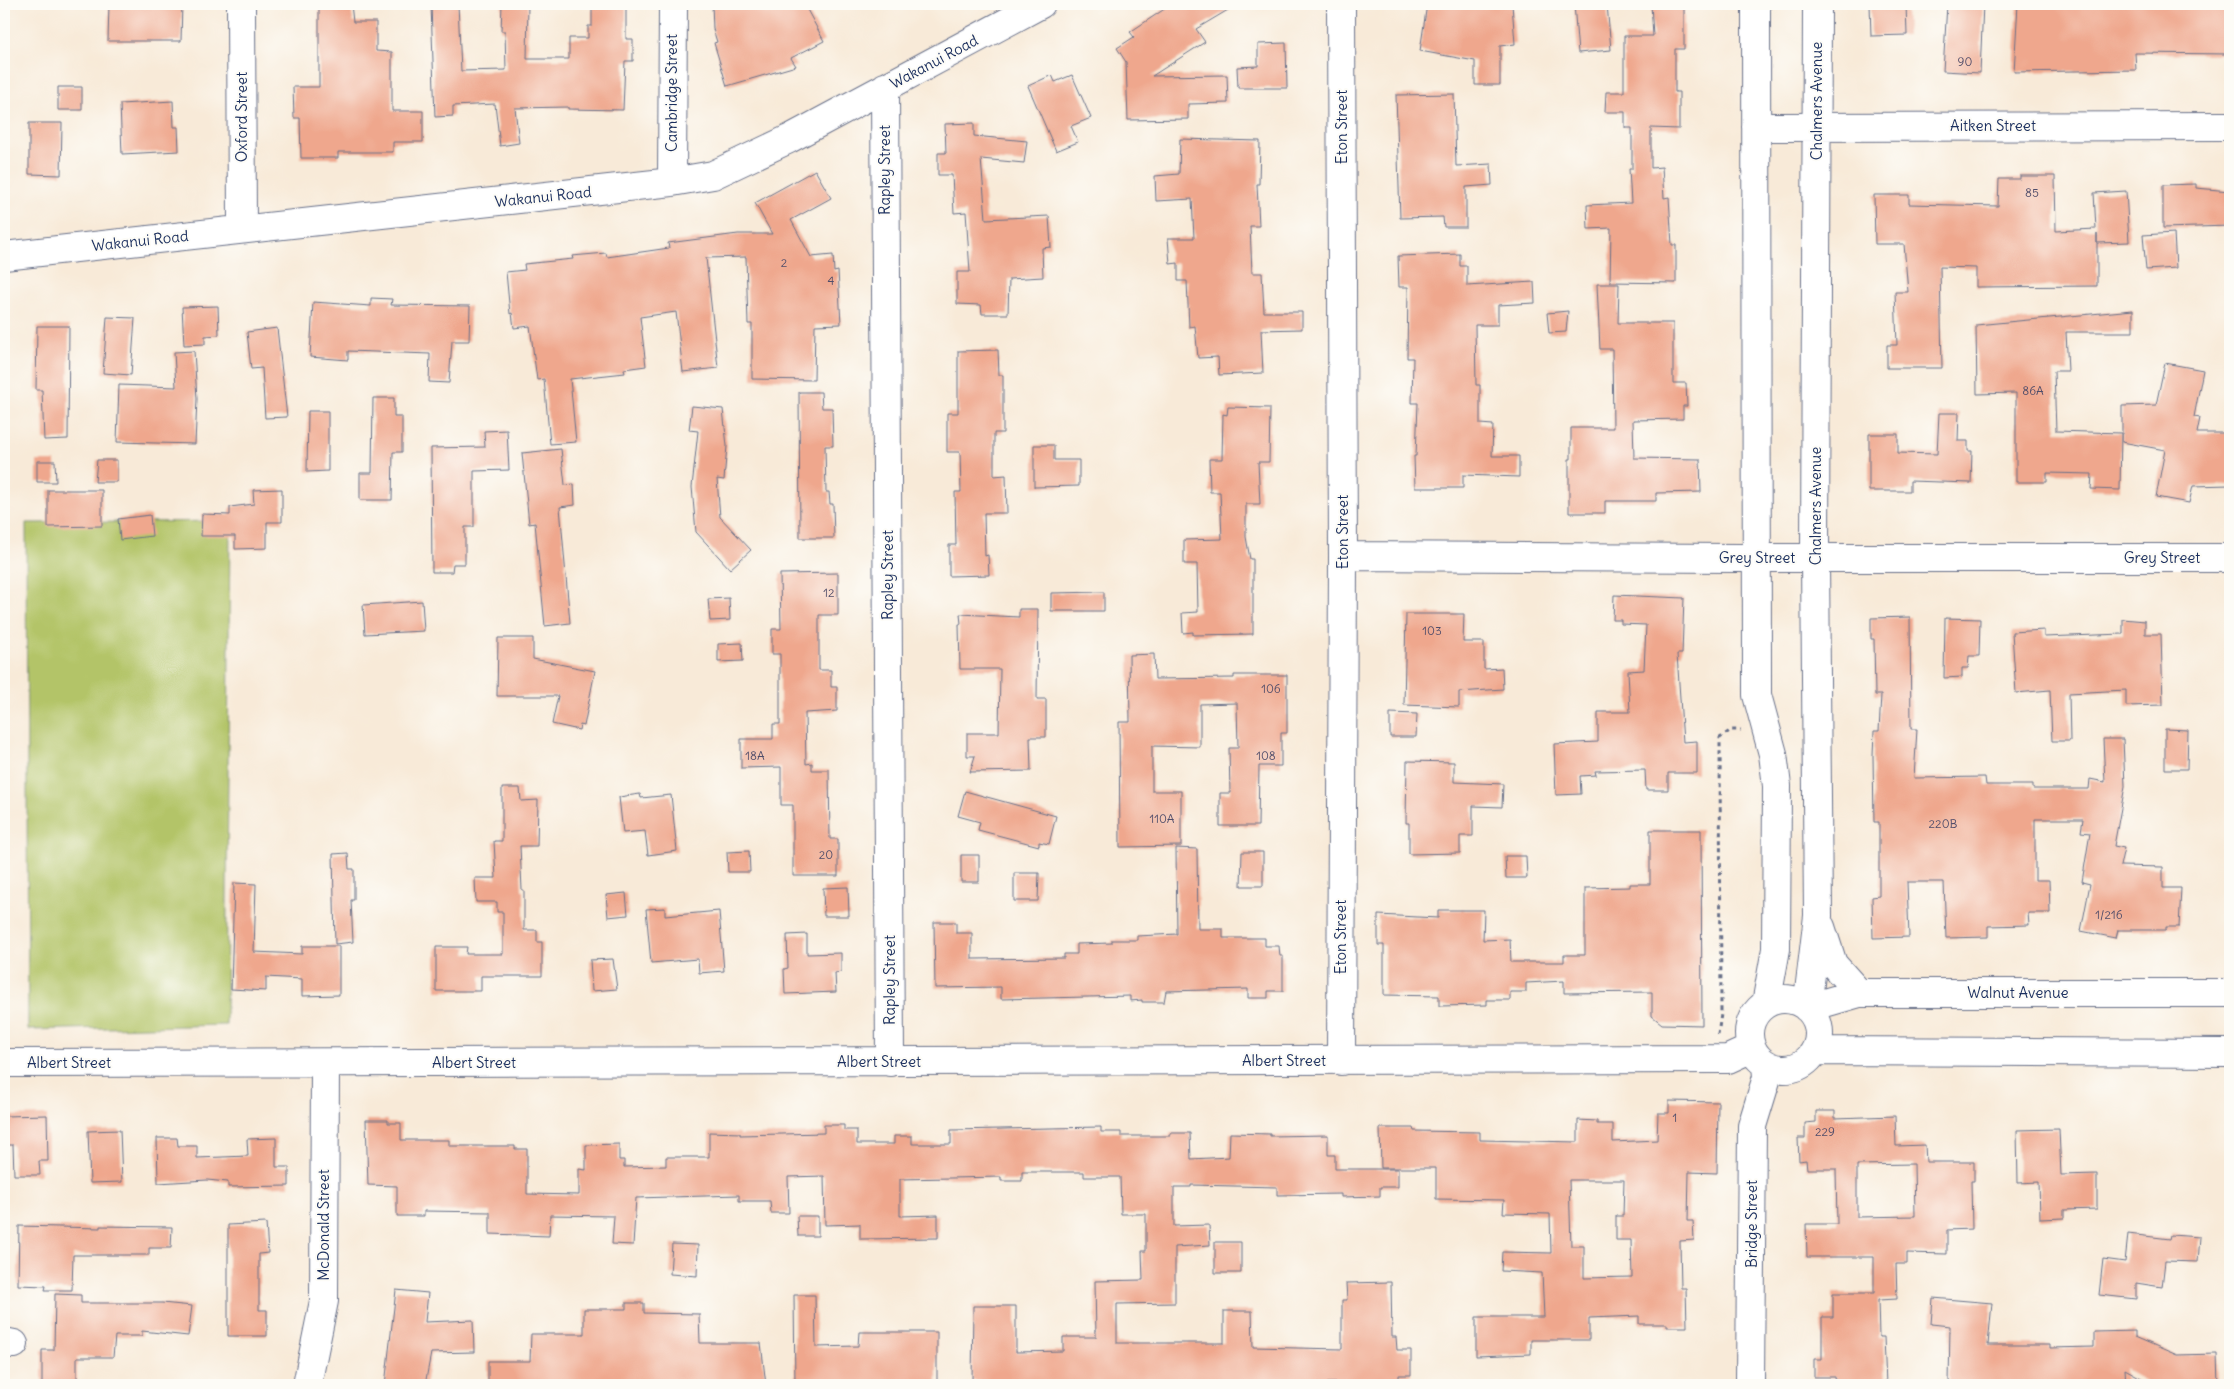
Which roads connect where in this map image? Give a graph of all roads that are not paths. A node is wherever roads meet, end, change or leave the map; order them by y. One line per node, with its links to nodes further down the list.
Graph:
1 (241, 4): 12 (street, Oxford Street)
2 (673, 4): 11 (street, Cambridge Street)
3 (1041, 4): 7 (street, Wakanui Road)
4 (1341, 4): 14 (street, Eton Street)
5 (1756, 4): 10 (street)
6 (1816, 4): 8 (street, Chalmers Avenue)
7 (885, 88): 11 (street, Wakanui Road); 27 (street, Rapley Street)
8 (1817, 126): 9 (street, Aitken Street); 10 (street, Aitken Street); 16 (street, Chalmers Avenue)
9 (2230, 126)
10 (1756, 127): 15 (street)
11 (672, 182): 12 (street, Wakanui Road)
12 (242, 230): 13 (street, Wakanui Road)
13 (4, 256)
14 (1343, 556): 15 (street, Grey Street); 26 (street, Eton Street)
15 (1756, 558): 16 (street, Grey Street); 21 (street)
16 (1815, 558): 17 (street, Grey Street); 18 (street, Chalmers Avenue)
17 (2230, 558)
18 (1818, 916): 19 (street); 22 (street, Chalmers Avenue)
19 (1859, 993): 20 (street, Walnut Avenue); 22 (street, Walnut Avenue)
20 (2230, 993)
21 (1766, 1004): 22 (street); 25 (street)
22 (1807, 1008): 23 (street)
23 (1815, 1051): 24 (street); 25 (street)
24 (2230, 1053)
25 (1759, 1056): 26 (street, Albert Street); 31 (street, Bridge Street)
26 (1341, 1061): 27 (street, Albert Street)
27 (890, 1062): 29 (street, Albert Street)
28 (4, 1063): 29 (street, Albert Street)
29 (325, 1063): 30 (street, McDonald Street)
30 (308, 1385)
31 (1750, 1385)

